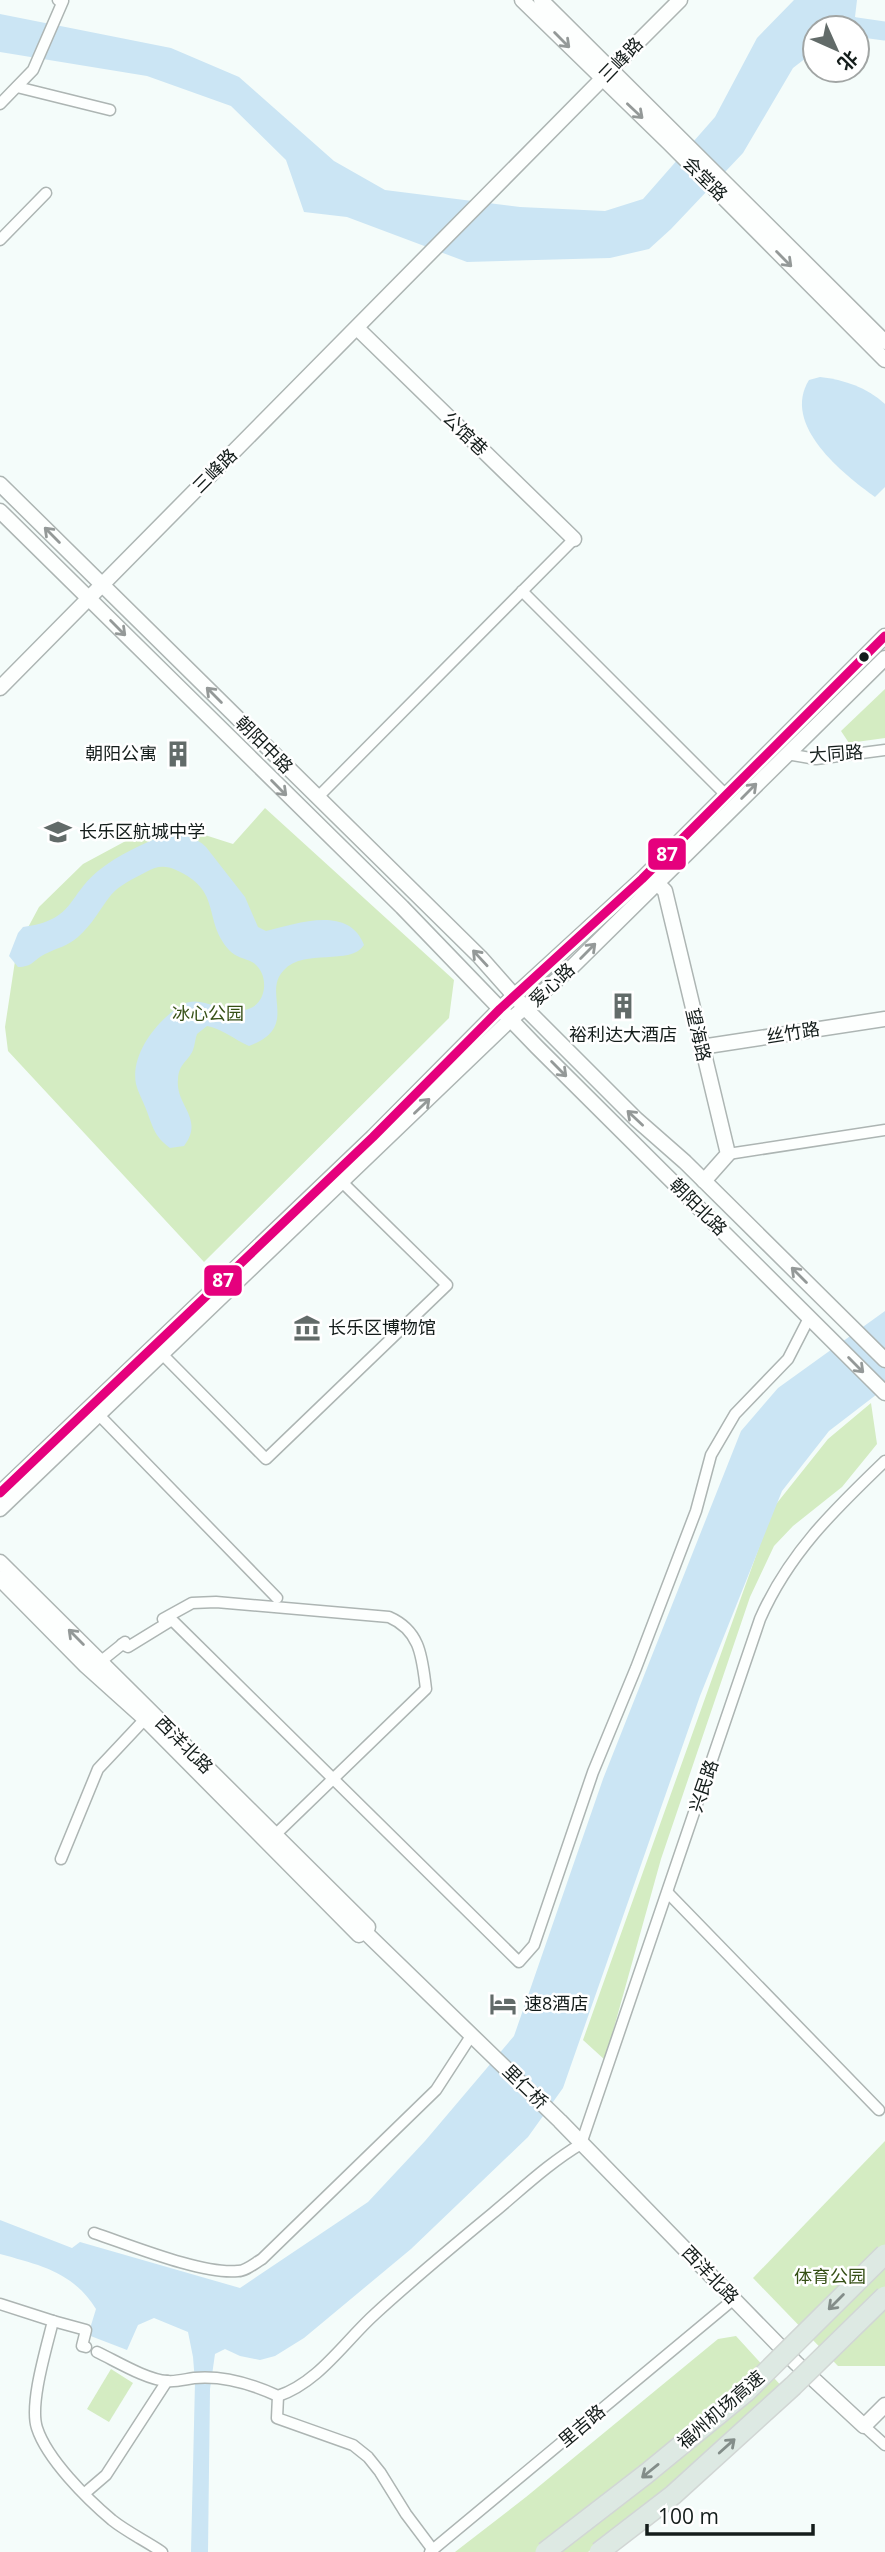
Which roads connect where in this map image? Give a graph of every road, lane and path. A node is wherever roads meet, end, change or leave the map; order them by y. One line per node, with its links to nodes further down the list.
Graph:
1 (58, 0): 6 (street)
2 (522, 0): 5 (main road, 会堂路, one-way to 5)
3 (541, 0): 5 (main road, 会堂路)
4 (680, 0): 5 (main road, 三峰路)
5 (607, 74): 10 (main road, 会堂路); 12 (main road, 三峰路)
6 (17, 87): 7 (street); 8 (street)
7 (0, 104)
8 (110, 110)
9 (46, 193): 11 (street)
10 (742, 207): 13 (main road, 会堂路); 14 (main road, 会堂路, one-way to 14)
11 (0, 240)
12 (357, 328): 17 (main road, 公馆巷); 18 (main road, 三峰路)
13 (885, 342)
14 (885, 360)
15 (0, 484): 18 (main road, 朝阳中路, one-way to 15)
16 (0, 510): 20 (main road, 朝阳中路)
17 (573, 539): 19 (street)
18 (102, 585): 20 (main road, 三峰路); 27 (main road, 朝阳中路, one-way to 18)
19 (522, 591): 26 (street); 27 (street)
20 (89, 599): 23 (main road, 三峰路); 29 (main road, 朝阳中路, one-way to 29)
21 (885, 636): 26 (main road, 爱心路)
22 (885, 658): 25 (main road, 爱心路)
23 (0, 688)
24 (885, 750): 25 (street, 大同路)
25 (787, 754): 30 (main road, 爱心路, one-way to 25)
26 (726, 795): 31 (main road, 爱心路)
27 (318, 797): 28 (main road, 朝阳中路)
28 (353, 832): 29 (main road); 31 (main road, 朝阳中路, one-way to 28)
29 (339, 847): 32 (main road, 朝阳中路)
30 (657, 883): 33 (main road, 爱心路, one-way to 30); 36 (main road, 望海路)
31 (514, 996): 32 (main road, 爱心路); 33 (main road, 朝阳中路)
32 (500, 1009): 35 (main road, 朝阳中路); 47 (main road, 爱心路)
33 (526, 1009): 35 (main road, 爱心路); 39 (main road, 朝阳北路, one-way to 33)
34 (885, 1019): 36 (main road, 丝竹路)
35 (510, 1020): 40 (main road, 爱心路, one-way to 35); 41 (main road, 朝阳北路, one-way to 41)
36 (701, 1047): 38 (main road, 望海路)
37 (885, 1130): 38 (street)
38 (728, 1154): 39 (main road)
39 (704, 1181): 43 (main road, 朝阳北路, one-way to 39)
40 (343, 1183): 42 (main road, 爱心路); 42 (street)
41 (809, 1318): 44 (main road, 朝阳北路, one-way to 44); 55 (street)
42 (161, 1353): 45 (main road, 爱心路)
43 (885, 1360)
44 (885, 1394)
45 (98, 1414): 48 (main road, 爱心路); 51 (street)
46 (885, 1461): 58 (street, 兴民路)
47 (0, 1493)
48 (0, 1508)
49 (0, 1562): 53 (main road, 西洋北路, one-way to 49)
50 (0, 1579): 54 (main road, 西洋北路)
51 (277, 1598)
52 (122, 1644): 53 (street); 55 (street); 55 (street)
53 (100, 1662): 56 (main road, 西洋北路)
54 (145, 1720): 57 (street); 59 (main road, 西洋北路)
55 (334, 1780): 56 (street)
56 (275, 1835): 59 (main road, 西洋北路)
57 (61, 1859)
58 (668, 1893): 62 (street); 64 (street, 兴民路)
59 (363, 1931): 60 (main road, 西洋北路)
60 (471, 2036): 61 (main road, 西洋北路); 65 (street)
61 (490, 2053): 63 (main road, 里仁桥)
62 (879, 2110)
63 (559, 2121): 64 (main road, 西洋北路)
64 (581, 2144): 68 (main road, 西洋北路); 74 (street)
65 (94, 2233)
66 (885, 2254): 81 (highway, 福州机场高速, one-way to 81, bridge)
67 (885, 2296): 82 (highway, 福州机场高速, one-way to 67, bridge)
68 (734, 2299): 76 (main road, 西洋北路); 79 (street, 里吉路)
69 (0, 2304): 70 (street)
70 (53, 2321): 71 (street); 78 (street)
71 (86, 2347)
72 (97, 2352): 73 (street)
73 (167, 2381): 74 (street); 78 (street)
74 (278, 2396): 79 (street)
75 (885, 2405): 76 (main road)
76 (864, 2426): 77 (street)
77 (885, 2445)
78 (85, 2493): 80 (street)
79 (432, 2551)
80 (162, 2552)
81 (545, 2552)
82 (599, 2552)

